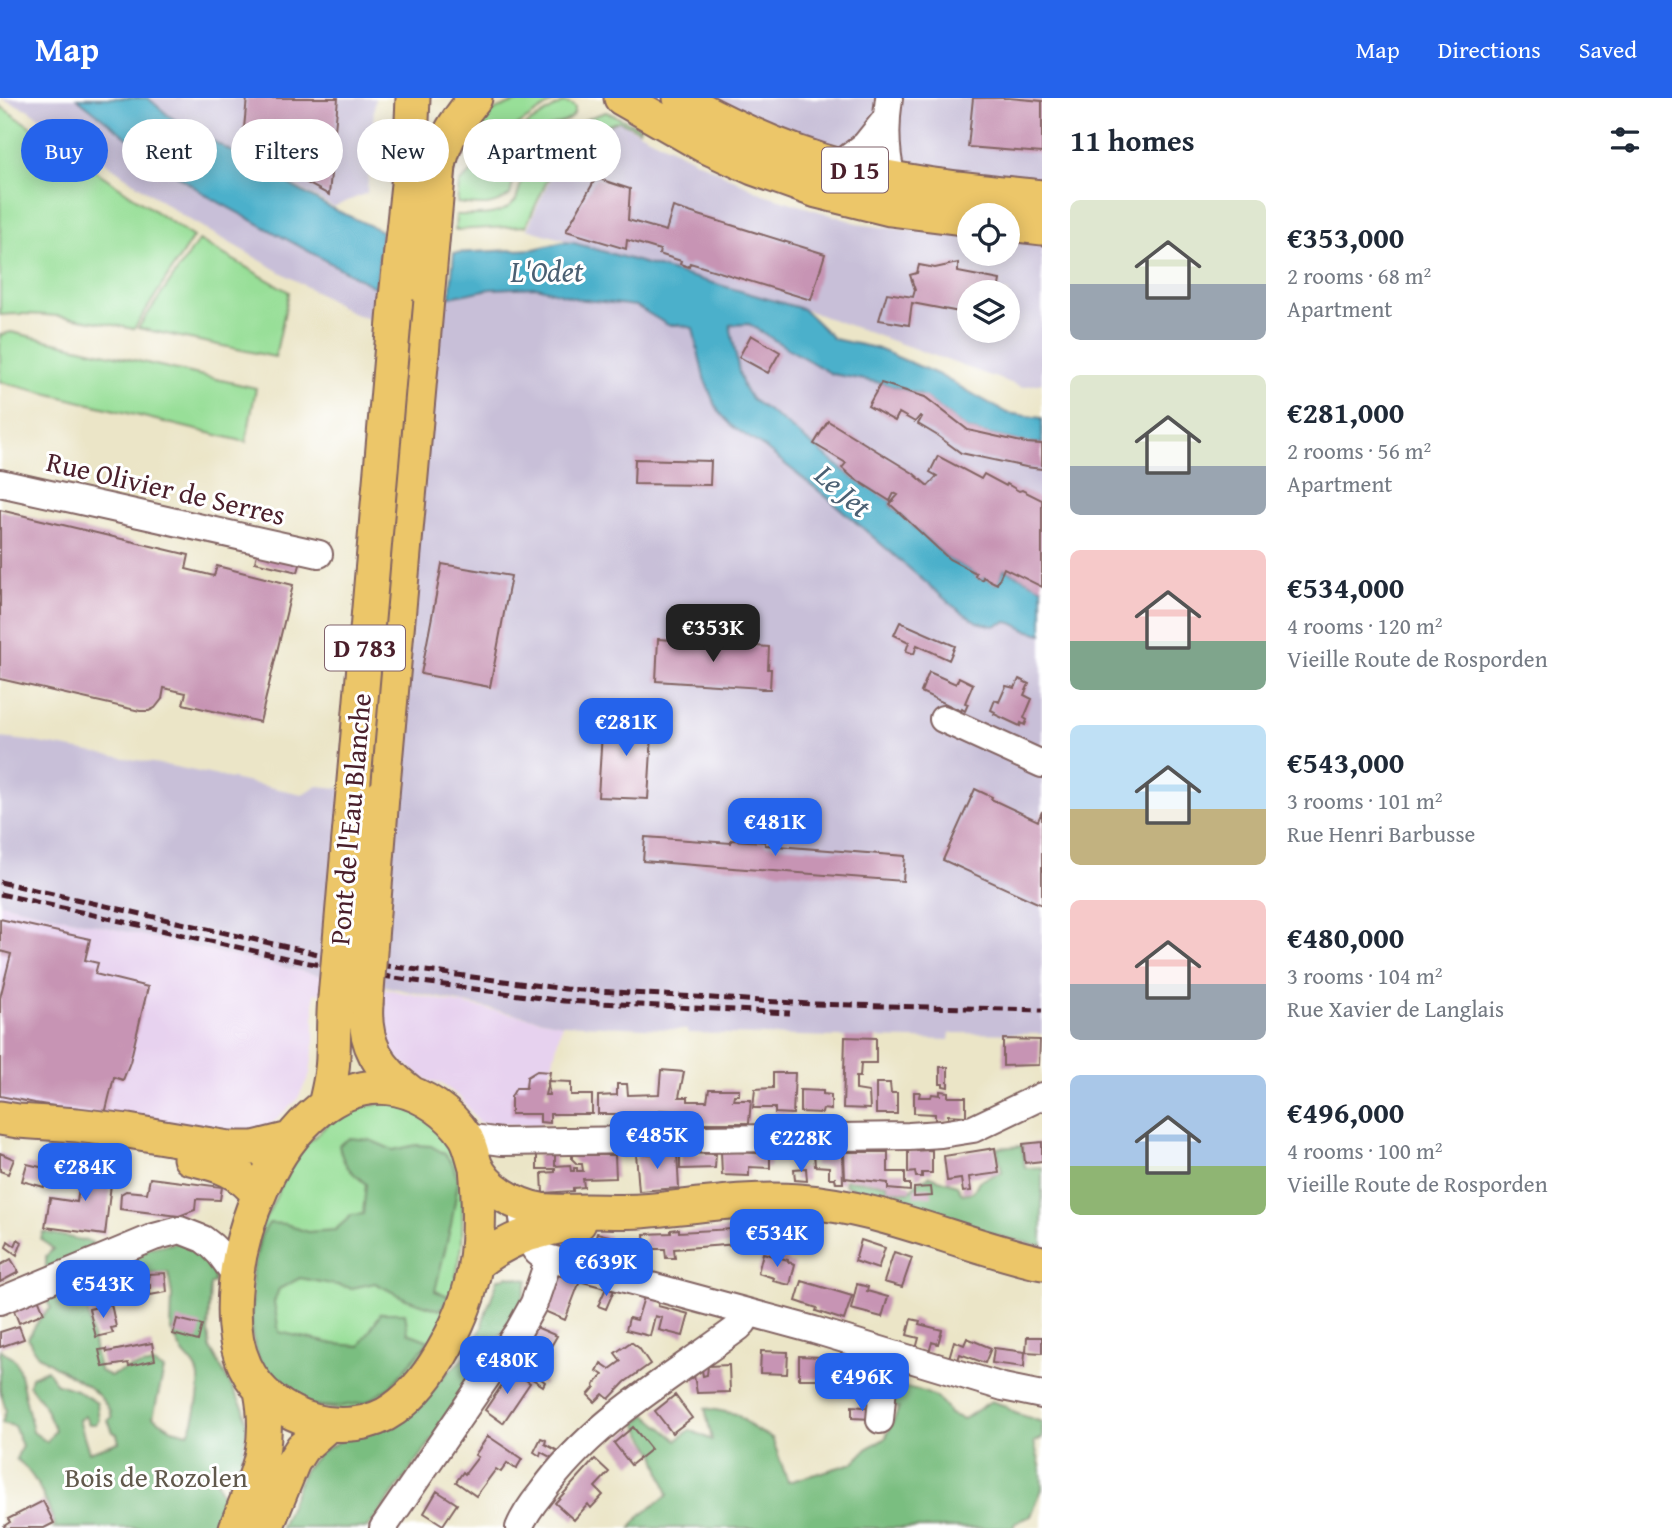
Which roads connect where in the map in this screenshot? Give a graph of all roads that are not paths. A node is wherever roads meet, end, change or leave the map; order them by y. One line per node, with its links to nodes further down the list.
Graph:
1 (414, 98): 9 (main road, D 783)
2 (475, 98): 9 (main road, D 783)
3 (621, 98): 10 (main road, D 15)
4 (680, 98): 6 (main road, D 15)
5 (887, 109): 6 (street); 7 (street)
6 (839, 165): 7 (main road, D 15)
7 (892, 178): 8 (main road, D 15)
8 (1042, 197)
9 (421, 200): 17 (main road, Pont de l'Eau Blanche / D 783, bridge)
10 (957, 217)
11 (1020, 225): 12 (main road)
12 (1042, 228)
13 (0, 483): 14 (street, Rue Olivier de Serres)
14 (319, 554)
15 (943, 719): 16 (street)
16 (1042, 764)
17 (350, 1001): 18 (main road, Pont de l'Eau Blanche / D 783); 20 (main road, Pont de l'Eau Blanche / D 783)
18 (410, 1092): 20 (main road); 25 (main road)
19 (1035, 1099): 25 (street)
20 (325, 1105): 24 (main road)
21 (0, 1118): 23 (main road)
22 (0, 1132): 23 (main road)
23 (114, 1138): 24 (main road); 26 (main road)
24 (290, 1139): 26 (main road)
25 (473, 1167): 27 (main road); 28 (street); 30 (main road)
26 (259, 1195): 31 (main road)
27 (640, 1211): 28 (main road); 29 (main road)
28 (540, 1246): 30 (main road); 33 (street); 40 (street)
29 (1042, 1263)
30 (475, 1264): 38 (main road)
31 (237, 1277): 32 (street); 35 (main road)
32 (0, 1301)
33 (748, 1313): 34 (street); 41 (street)
34 (886, 1352): 36 (street); 37 (street)
35 (261, 1391): 38 (main road); 39 (main road)
36 (1042, 1395)
37 (880, 1420)
38 (329, 1424): 39 (main road)
39 (256, 1515)
40 (383, 1528)
41 (519, 1528)

